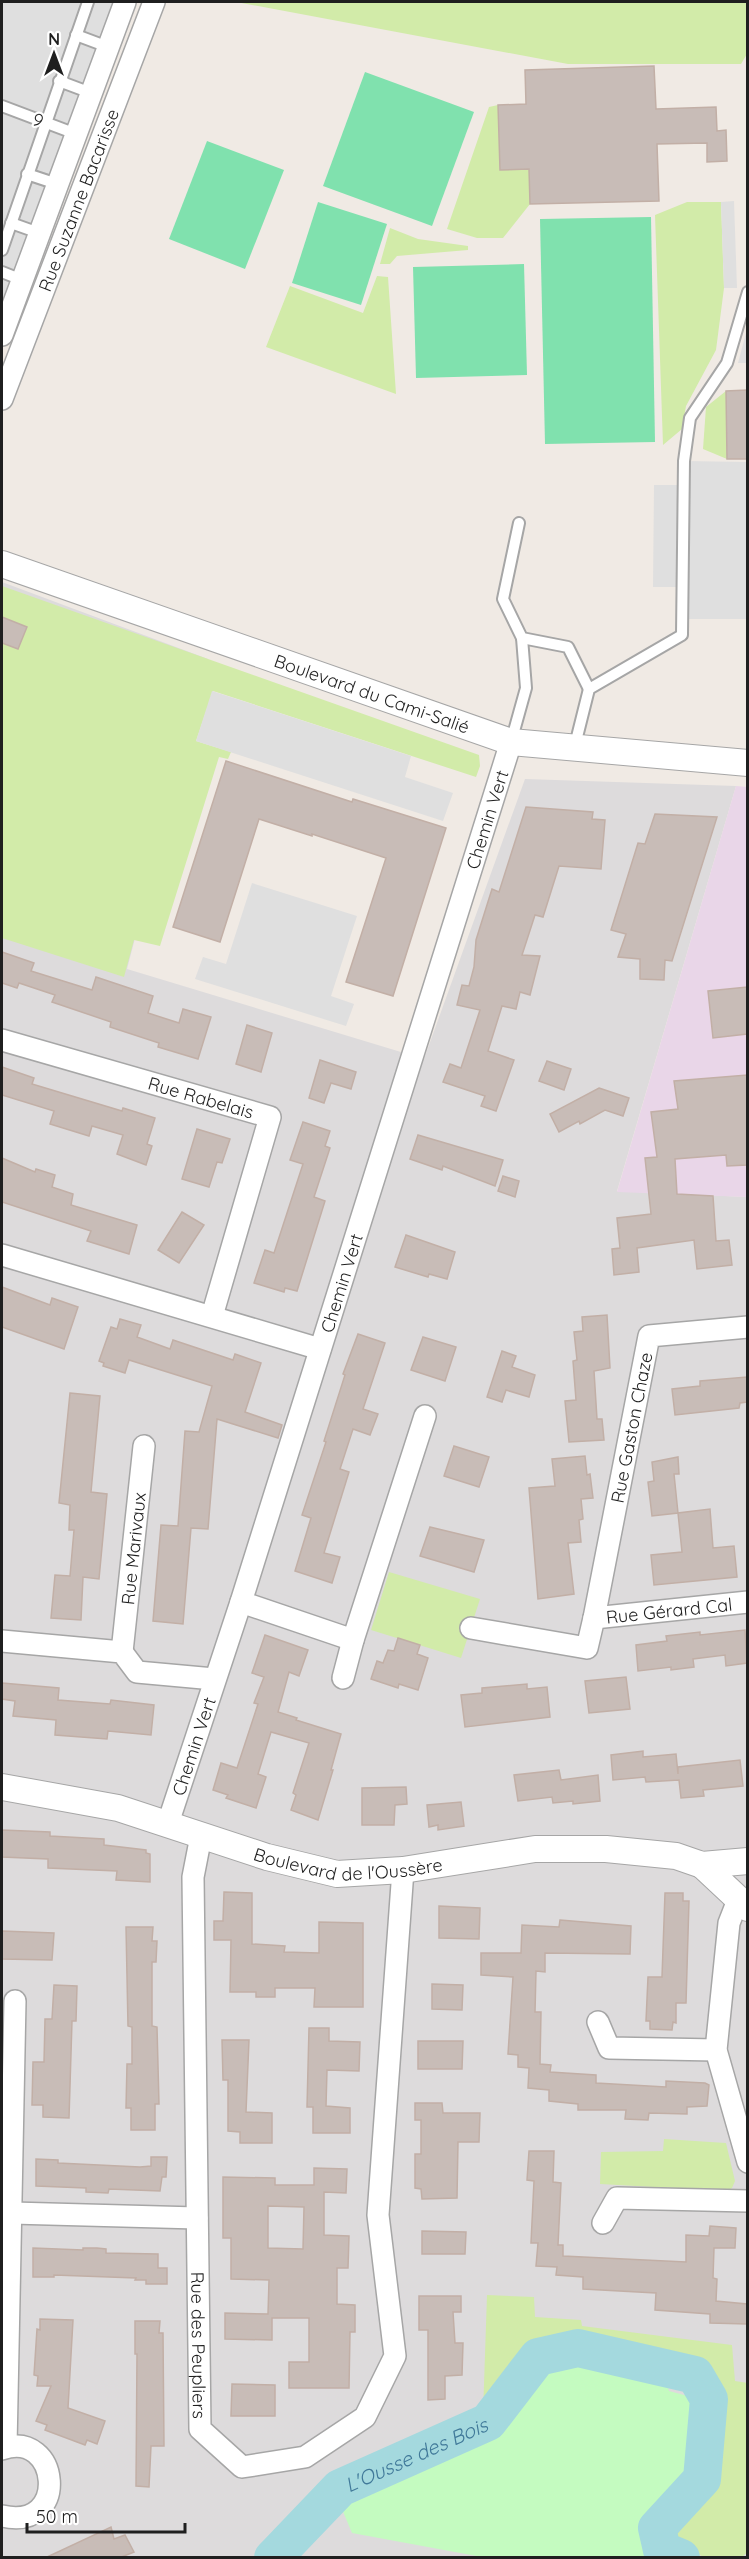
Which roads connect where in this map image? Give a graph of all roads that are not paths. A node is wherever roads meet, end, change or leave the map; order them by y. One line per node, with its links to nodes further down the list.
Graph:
1 (88, 2): 4 (lane)
2 (125, 2): 5 (street, Rue Suzanne Bacarisse)
3 (154, 2): 20 (street, Rue Suzanne Bacarisse)
4 (75, 35): 5 (lane); 6 (lane)
5 (108, 47): 7 (street, Rue Suzanne Bacarisse)
6 (59, 81): 7 (lane); 9 (lane)
7 (91, 93): 10 (street, Rue Suzanne Bacarisse)
8 (2, 106): 9 (lane, 9)
9 (44, 122): 10 (lane, 9); 11 (lane)
10 (75, 134): 12 (street, Rue Suzanne Bacarisse)
11 (27, 174): 12 (lane); 13 (lane)
12 (57, 184): 14 (street, Rue Suzanne Bacarisse)
13 (10, 223): 14 (lane); 15 (lane)
14 (39, 233): 17 (street, Rue Suzanne Bacarisse)
15 (2, 250)
16 (2, 272): 17 (lane)
17 (22, 280): 19 (street, Rue Suzanne Bacarisse)
18 (747, 292): 24 (lane)
19 (3, 329)
20 (2, 399)
21 (519, 523): 23 (lane)
22 (4, 563): 25 (street, Boulevard du Cami-Salié)
23 (522, 638): 24 (lane); 25 (lane)
24 (589, 689): 26 (lane)
25 (511, 742): 26 (street, Boulevard du Cami-Salié); 32 (street, Chemin Vert)
26 (574, 749): 27 (street, Boulevard du Cami-Salié)
27 (747, 763)
28 (2, 1040): 30 (street, Rue Rabelais)
29 (2, 1255): 30 (street)
30 (212, 1316): 32 (street)
31 (747, 1327): 37 (street, Rue Gaston Chaze)
32 (320, 1349): 35 (street, Chemin Vert)
33 (425, 1416): 39 (street)
34 (144, 1446): 41 (street, Rue Marivaux)
35 (241, 1602): 39 (street); 43 (street, Chemin Vert)
36 (747, 1602): 37 (street, Rue Gérard Cal)
37 (594, 1618): 38 (street, Rue Gérard Cal)
38 (471, 1628)
39 (353, 1640): 42 (street)
40 (2, 1641): 41 (street)
41 (122, 1652): 43 (street)
42 (343, 1678)
43 (214, 1679): 45 (street, Chemin Vert)
44 (2, 1787): 45 (street, Boulevard de l'Oussère)
45 (168, 1823): 46 (street, Boulevard de l'Oussère)
46 (201, 1836): 49 (street, Boulevard de l'Oussère); 58 (street, Rue des Peupliers)
47 (747, 1861): 48 (street, Boulevard de l'Oussère)
48 (702, 1865): 49 (street, Boulevard de l'Oussère); 50 (street, Boulevard de l'Oussère)
49 (403, 1870): 58 (street, Rue des Peupliers)
50 (743, 1904): 53 (street)
51 (15, 2001): 55 (street)
52 (598, 2022): 53 (street)
53 (716, 2050): 54 (street)
54 (747, 2155)
55 (7, 2163): 57 (street)
56 (747, 2201): 59 (street)
57 (12, 2213): 58 (street); 60 (street)
58 (197, 2218)
59 (603, 2223)
60 (6, 2262): 61 (street)
61 (4, 2448): 62 (street)
62 (2, 2516)

